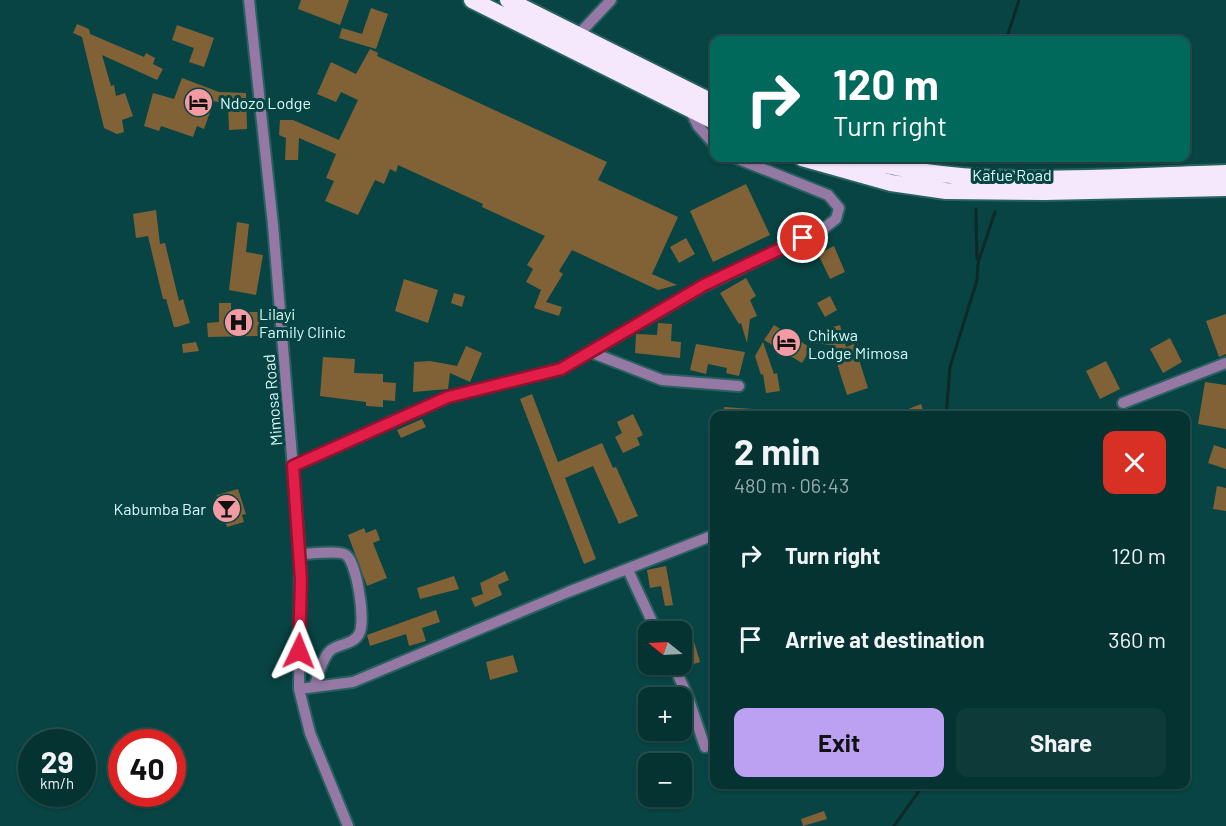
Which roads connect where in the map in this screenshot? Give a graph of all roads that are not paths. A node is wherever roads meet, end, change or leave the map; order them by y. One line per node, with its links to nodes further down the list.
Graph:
1 (249, 0): 19 (street, Mimosa Road)
2 (472, 0): 7 (highway)
3 (508, 0): 5 (highway)
4 (611, 0): 5 (street)
5 (578, 35): 6 (highway)
6 (710, 101)
7 (690, 110): 8 (highway); 9 (street)
8 (710, 120)
9 (710, 140)
10 (746, 162): 15 (street)
11 (816, 162): 14 (highway, Kafue Road)
12 (880, 162): 13 (highway, Kafue Road)
13 (1226, 172)
14 (1226, 188)
15 (590, 352): 17 (street); 19 (street)
16 (1226, 363): 18 (street)
17 (739, 386)
18 (1123, 403)
19 (293, 466): 21 (street, Mimosa Road)
20 (710, 537): 22 (street)
21 (300, 554): 25 (street); 26 (street, Mimosa Road)
22 (628, 570): 23 (street); 25 (street)
23 (652, 621)
24 (678, 675): 27 (street)
25 (314, 687): 26 (street)
26 (299, 689): 28 (street, Mimosa Road)
27 (705, 747)
28 (348, 826)

